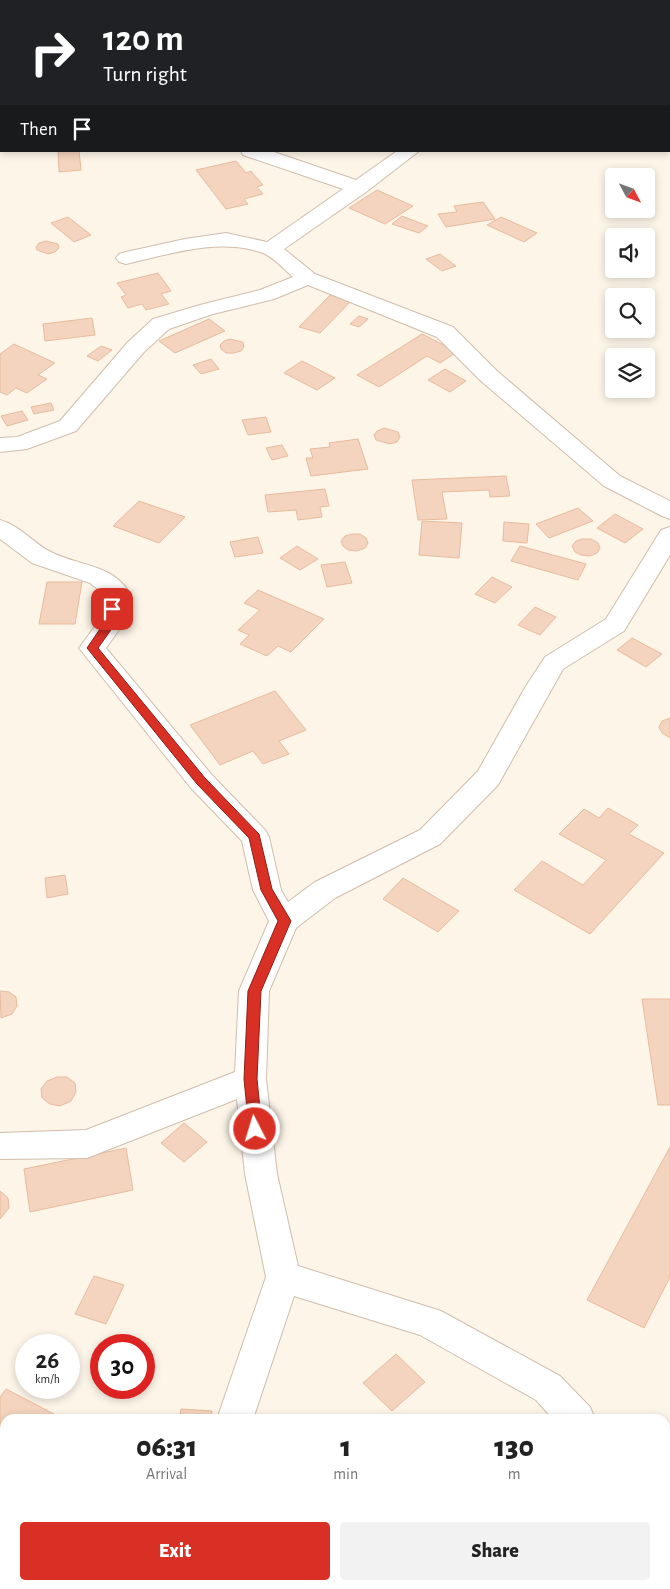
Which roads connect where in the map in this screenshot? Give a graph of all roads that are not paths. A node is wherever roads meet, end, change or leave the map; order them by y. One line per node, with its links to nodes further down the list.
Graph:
1 (253, 152): 3 (street)
2 (409, 152): 3 (street)
3 (359, 188): 4 (street)
4 (271, 250): 5 (street); 6 (street)
5 (126, 258)
6 (308, 278): 7 (street); 9 (street)
7 (9, 445): 8 (street)
8 (0, 457)
9 (670, 511)
10 (0, 528): 12 (street)
11 (670, 535): 12 (street)
12 (284, 921): 13 (street)
13 (250, 1079): 14 (street); 15 (street)
14 (2, 1146)
15 (283, 1277): 16 (street); 17 (street)
16 (237, 1414)
17 (572, 1414)

